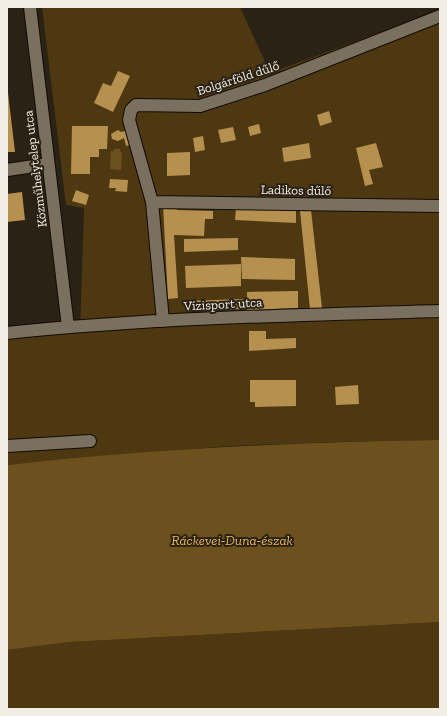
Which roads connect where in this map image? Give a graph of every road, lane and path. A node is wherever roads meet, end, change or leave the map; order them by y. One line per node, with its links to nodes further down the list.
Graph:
1 (30, 7): 3 (street, Közműhelytelep utca)
2 (440, 16): 5 (street, Bolgárföld dűlő)
3 (48, 164): 4 (street); 9 (street, Közműhelytelep utca)
4 (7, 170)
5 (152, 202): 6 (street, Ladikos dűlő); 8 (street, Bolgárföld dűlő)
6 (440, 206)
7 (440, 311): 8 (street, Vízisport utca)
8 (163, 321): 9 (street, Vízisport utca)
9 (68, 327): 10 (street, Vízisport utca)
10 (7, 333)
11 (90, 441): 12 (street)
12 (7, 446)

